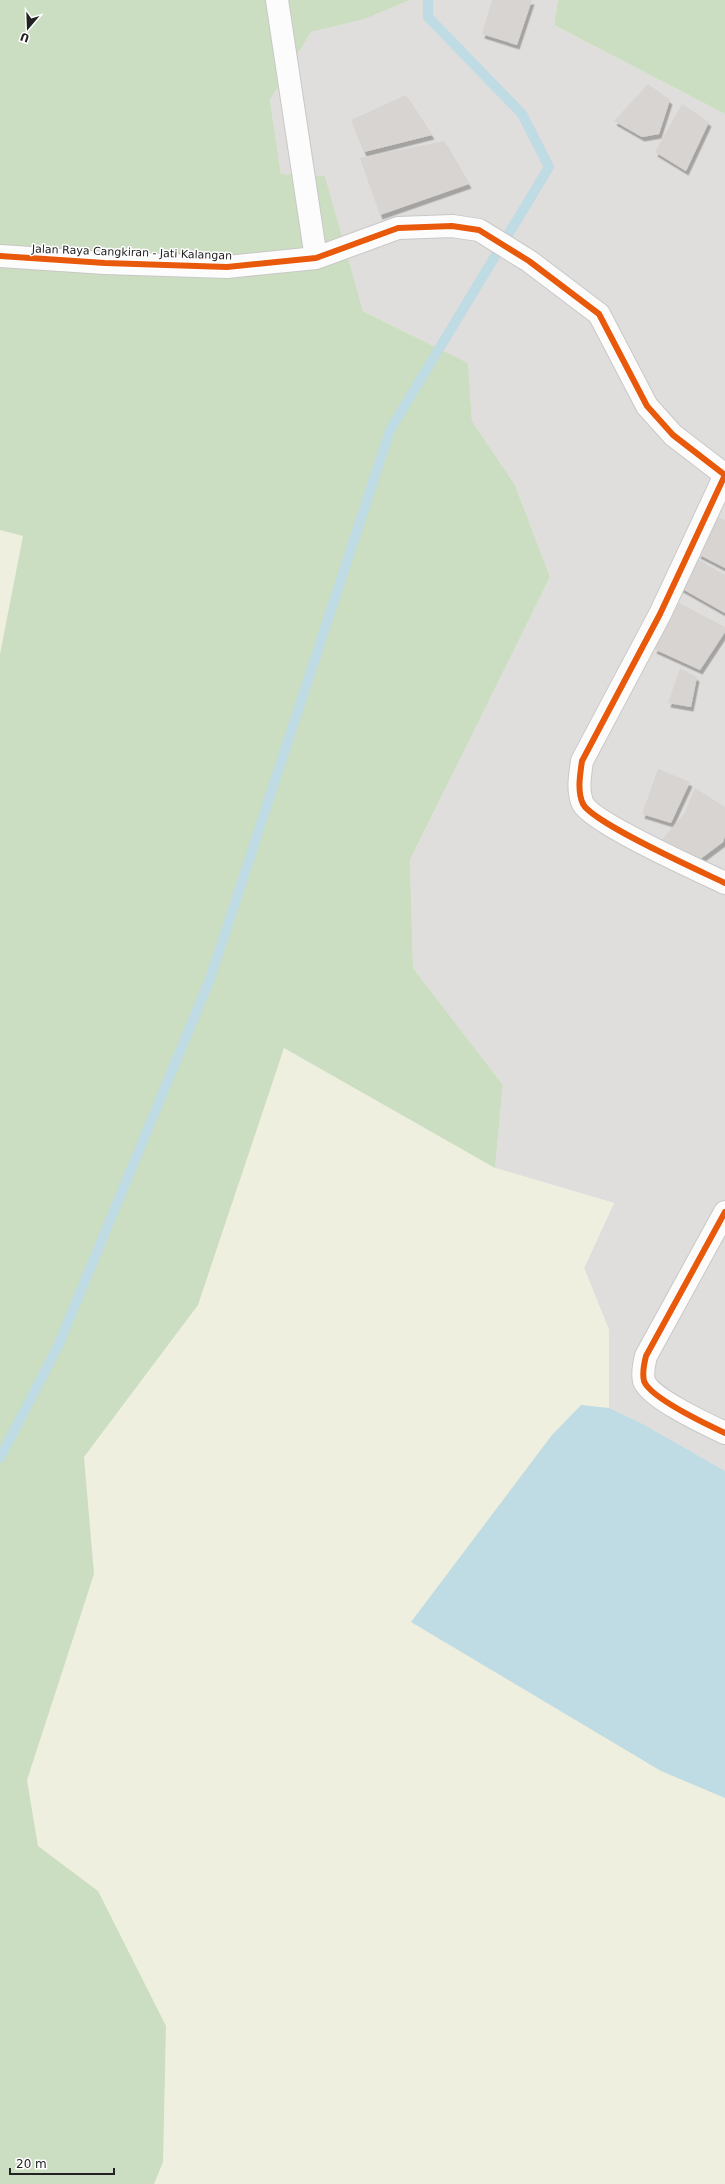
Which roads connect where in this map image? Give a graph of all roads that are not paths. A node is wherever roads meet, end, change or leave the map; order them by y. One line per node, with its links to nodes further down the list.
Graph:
1 (277, 0): 3 (street)
2 (0, 256): 3 (street, Jalan Raya Cangkiran - Jati Kalangan)
3 (316, 258): 4 (street, Jalan Raya Cangkiran - Jati Kalangan)
4 (725, 475): 5 (street)
5 (725, 883)
6 (725, 1212): 7 (street)
7 (725, 1433)

